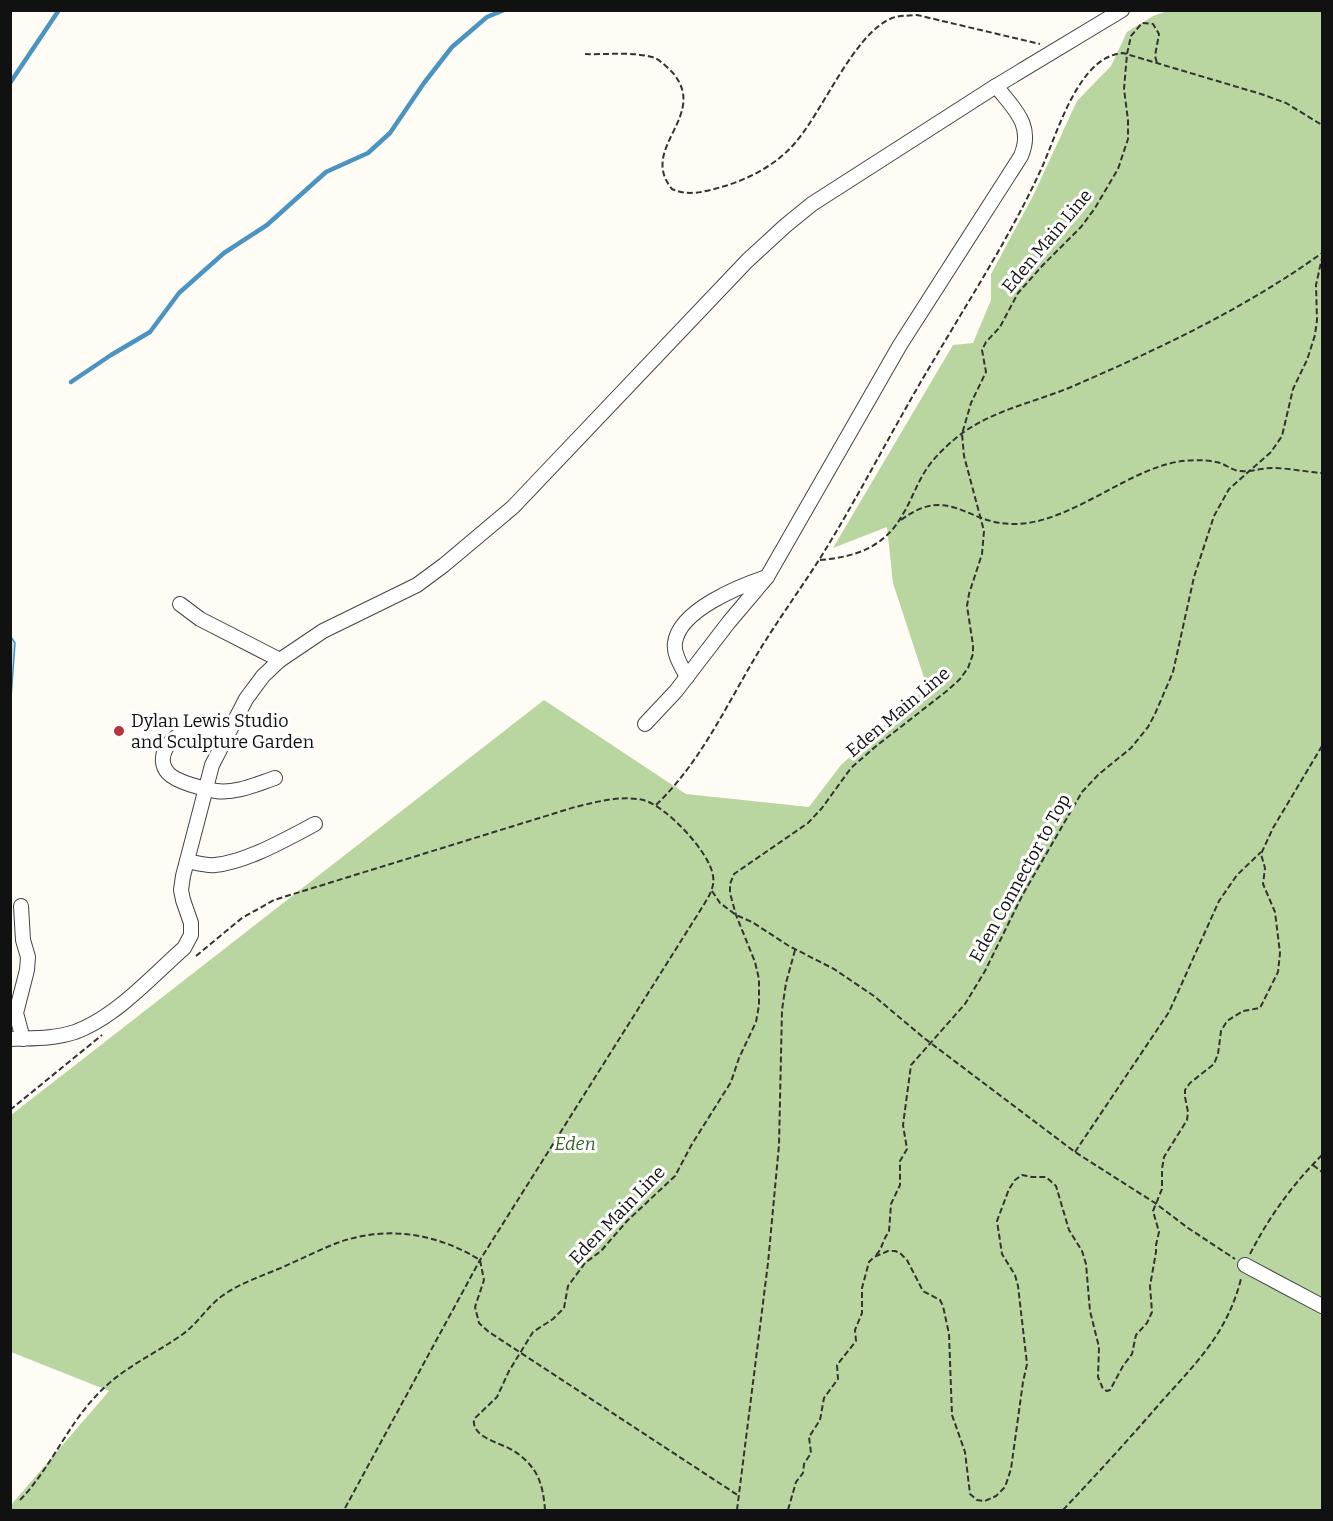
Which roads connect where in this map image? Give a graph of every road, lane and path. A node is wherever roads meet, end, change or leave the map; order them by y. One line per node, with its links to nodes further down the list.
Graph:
1 (1122, 10): 2 (street)
2 (1057, 49): 3 (path); 6 (street)
3 (585, 54)
4 (1127, 54): 5 (path); 5 (path, Eden Main Line); 10 (path, Eden Main Line); 15 (path)
5 (1157, 63): 7 (path)
6 (996, 86): 16 (street); 18 (street)
7 (1323, 125)
8 (1323, 253): 10 (path)
9 (1323, 258): 11 (path, Eden Connector to Top)
10 (962, 434): 13 (path, Eden Main Line); 14 (path)
11 (1250, 471): 12 (path); 13 (path); 36 (path, Eden Connector to Top)
12 (1323, 473)
13 (981, 518): 14 (path); 31 (path, Eden Main Line)
14 (899, 522): 15 (path)
15 (818, 560): 25 (path)
16 (767, 577): 19 (street); 19 (street)
17 (180, 604): 18 (street)
18 (280, 660): 21 (street)
19 (687, 677): 20 (street)
20 (645, 724)
21 (225, 737): 24 (street); 24 (street)
22 (1323, 746): 27 (path)
23 (275, 778): 24 (street)
24 (206, 788): 28 (street)
25 (656, 805): 29 (path); 33 (path)
26 (315, 824): 28 (street)
27 (1261, 852): 38 (path); 42 (path)
28 (187, 861): 35 (street)
29 (711, 890): 31 (path); 44 (path)
30 (21, 906): 35 (street)
31 (736, 915): 32 (path); 47 (path, Eden Main Line)
32 (795, 950): 36 (path); 48 (path)
33 (191, 960)
34 (106, 1032): 37 (path)
35 (17, 1039)
36 (931, 1042): 38 (path); 43 (path, Eden Connector to Top)
37 (10, 1110)
38 (1075, 1152): 42 (path)
39 (1323, 1155): 40 (path)
40 (1313, 1165): 41 (path); 45 (path)
41 (1323, 1172)
42 (1155, 1203): 43 (path); 45 (path)
43 (874, 1257): 53 (path, Eden Connector to Top)
44 (480, 1260): 47 (path); 49 (path); 50 (path)
45 (1245, 1265): 46 (street); 54 (path)
46 (1323, 1306)
47 (521, 1352): 48 (path); 51 (path, Eden Main Line)
48 (739, 1496): 52 (path)
49 (21, 1500)
50 (344, 1510)
51 (545, 1510)
52 (737, 1510)
53 (788, 1510)
54 (1064, 1510)

